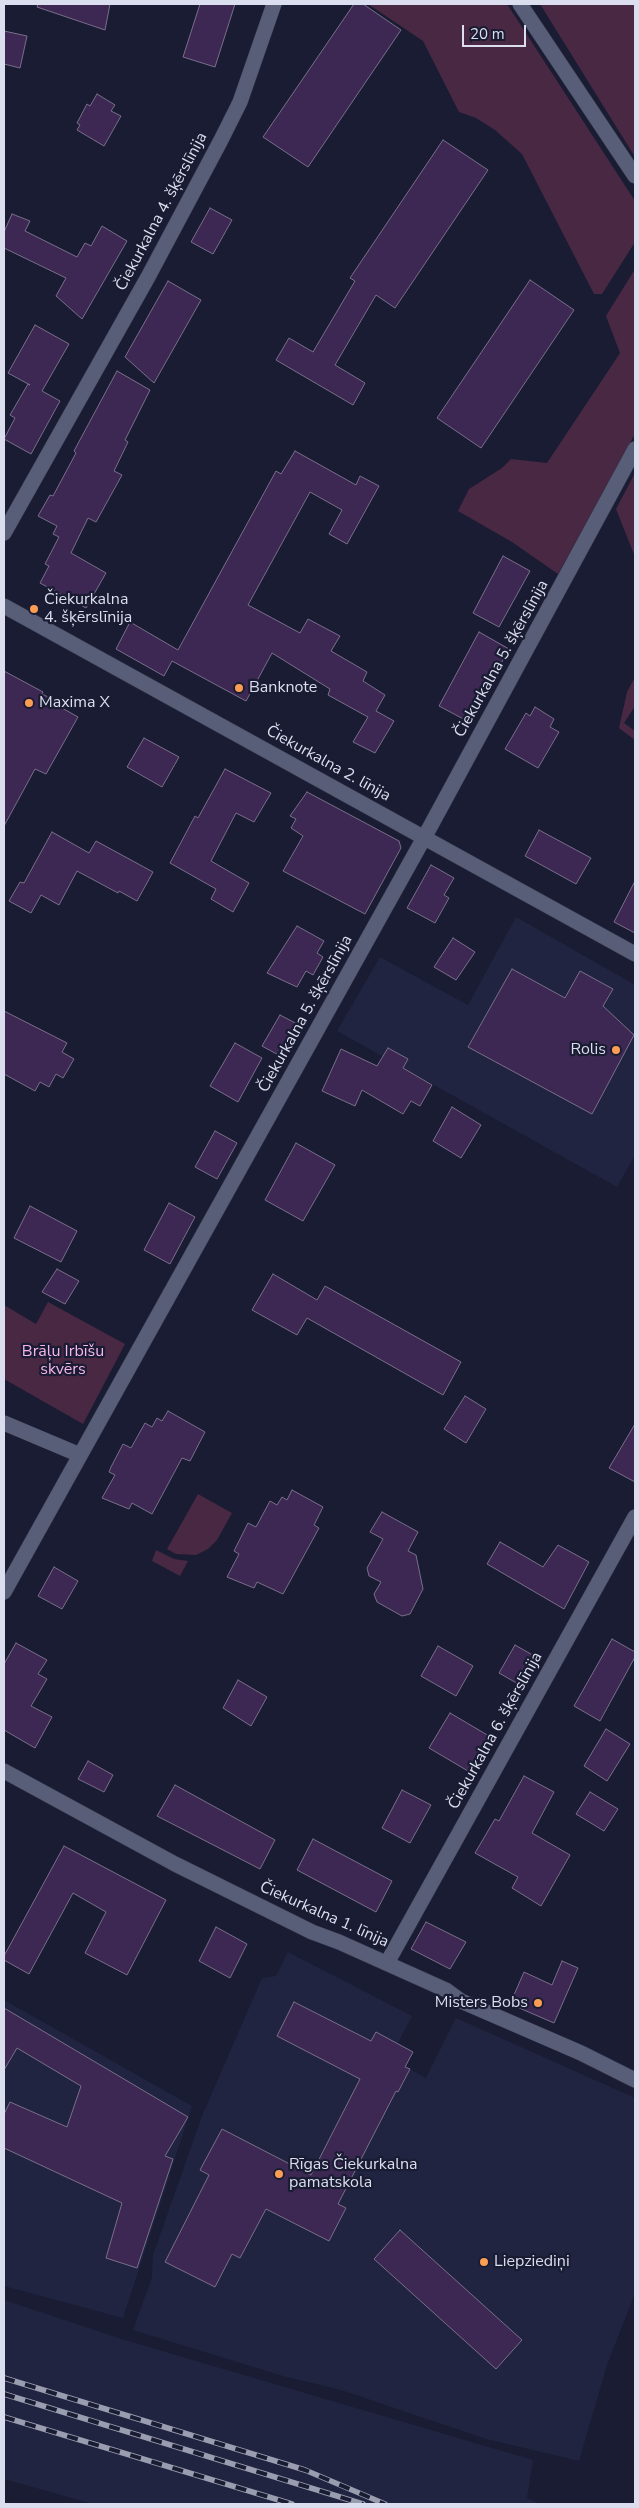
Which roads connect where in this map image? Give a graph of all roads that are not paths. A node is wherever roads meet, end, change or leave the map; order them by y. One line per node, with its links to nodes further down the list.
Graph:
1 (274, 4): 5 (street, Čiekurkalna 4. šķērslīnija)
2 (520, 4): 3 (street)
3 (635, 176)
4 (635, 449): 7 (street, Čiekurkalna 5. šķērslīnija)
5 (4, 533)
6 (4, 606): 7 (street, Čiekurkalna 2. līnija)
7 (424, 838): 8 (street, Čiekurkalna 2. līnija); 10 (street, Čiekurkalna 5. šķērslīnija)
8 (635, 954)
9 (4, 1423): 10 (street)
10 (80, 1455): 12 (street, Čiekurkalna 5. šķērslīnija)
11 (635, 1516): 14 (street, Čiekurkalna 6. šķērslīnija)
12 (4, 1592)
13 (4, 1771): 14 (street, Čiekurkalna 1. līnija)
14 (387, 1963): 15 (street, Čiekurkalna 1. līnija)
15 (635, 2080)

